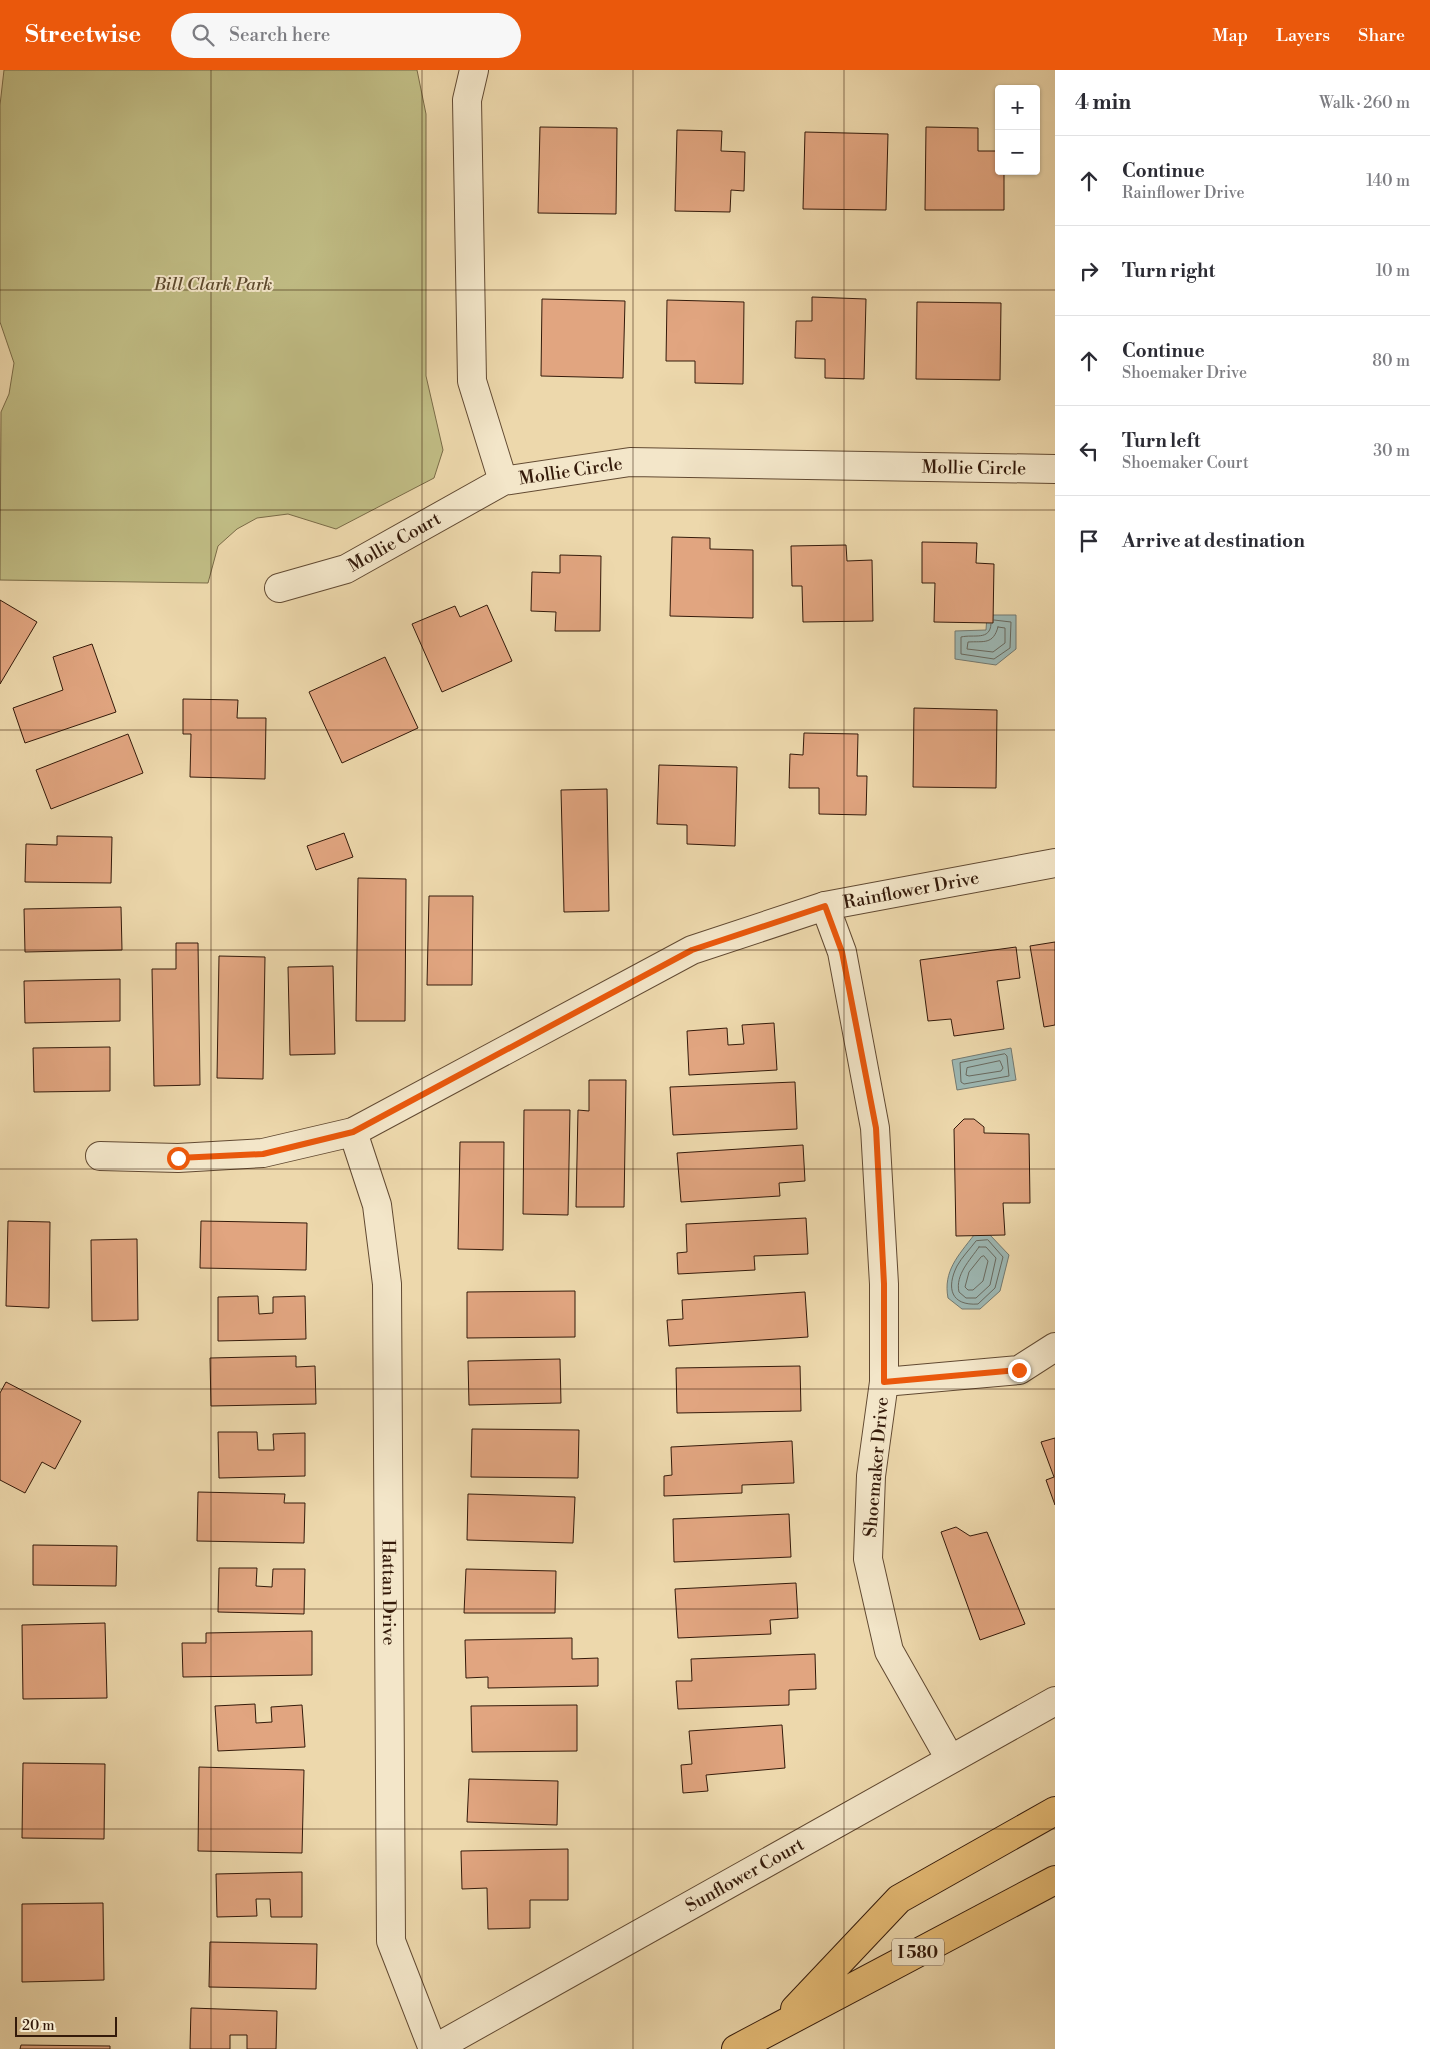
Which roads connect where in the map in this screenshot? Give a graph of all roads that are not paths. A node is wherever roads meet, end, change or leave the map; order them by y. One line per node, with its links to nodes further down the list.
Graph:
1 (474, 70): 3 (street, Mollie Circle)
2 (1055, 469): 3 (street, Mollie Circle)
3 (503, 481): 4 (street, Mollie Court)
4 (278, 588)
5 (1055, 863): 6 (street, Rainflower Drive)
6 (825, 906): 7 (street, Rainflower Drive); 10 (street, Shoemaker Drive)
7 (353, 1132): 8 (street, Rainflower Drive); 16 (street, Hattan Drive)
8 (100, 1156)
9 (1055, 1347): 10 (street)
10 (884, 1382): 12 (street, Shoemaker Drive)
11 (1055, 1701): 12 (street, Sunflower Court)
12 (950, 1759): 16 (street, Sunflower Court)
13 (1055, 1811): 15 (highway)
14 (1055, 1880): 15 (highway, I 580)
15 (781, 2025): 17 (highway, I 580)
16 (433, 2049)
17 (736, 2049)

